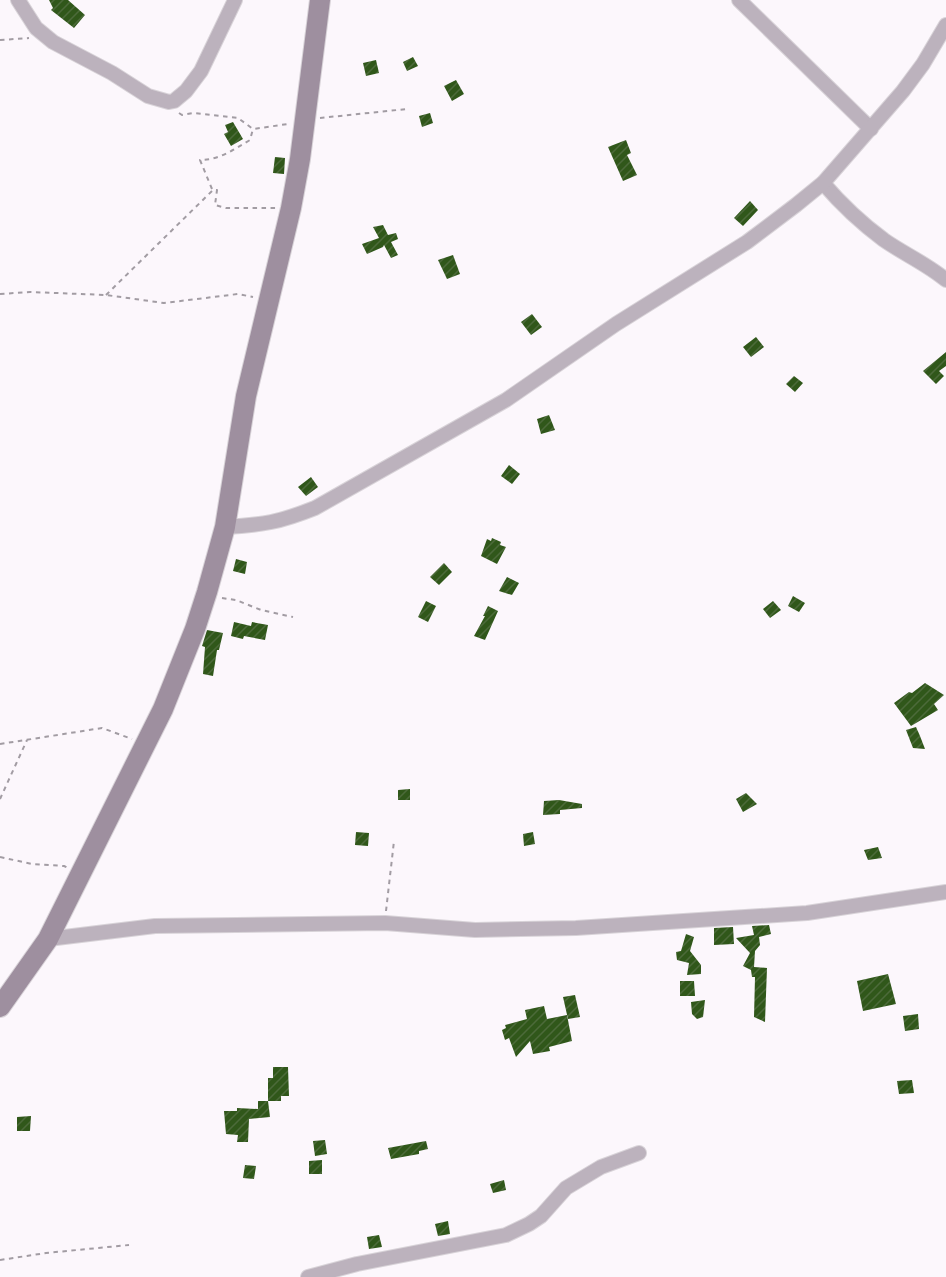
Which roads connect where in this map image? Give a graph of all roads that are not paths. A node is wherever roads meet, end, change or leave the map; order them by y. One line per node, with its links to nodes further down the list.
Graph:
1 (18, 0): 2 (street)
2 (235, 0)
3 (320, 0): 9 (street)
4 (739, 0): 6 (street)
5 (946, 25): 6 (street)
6 (871, 129): 7 (street)
7 (823, 183): 8 (street); 9 (street)
8 (946, 280)
9 (225, 527): 11 (street)
10 (946, 892): 11 (street)
11 (48, 939): 12 (street)
12 (0, 1007)
13 (639, 1153): 14 (street)
14 (308, 1277)

